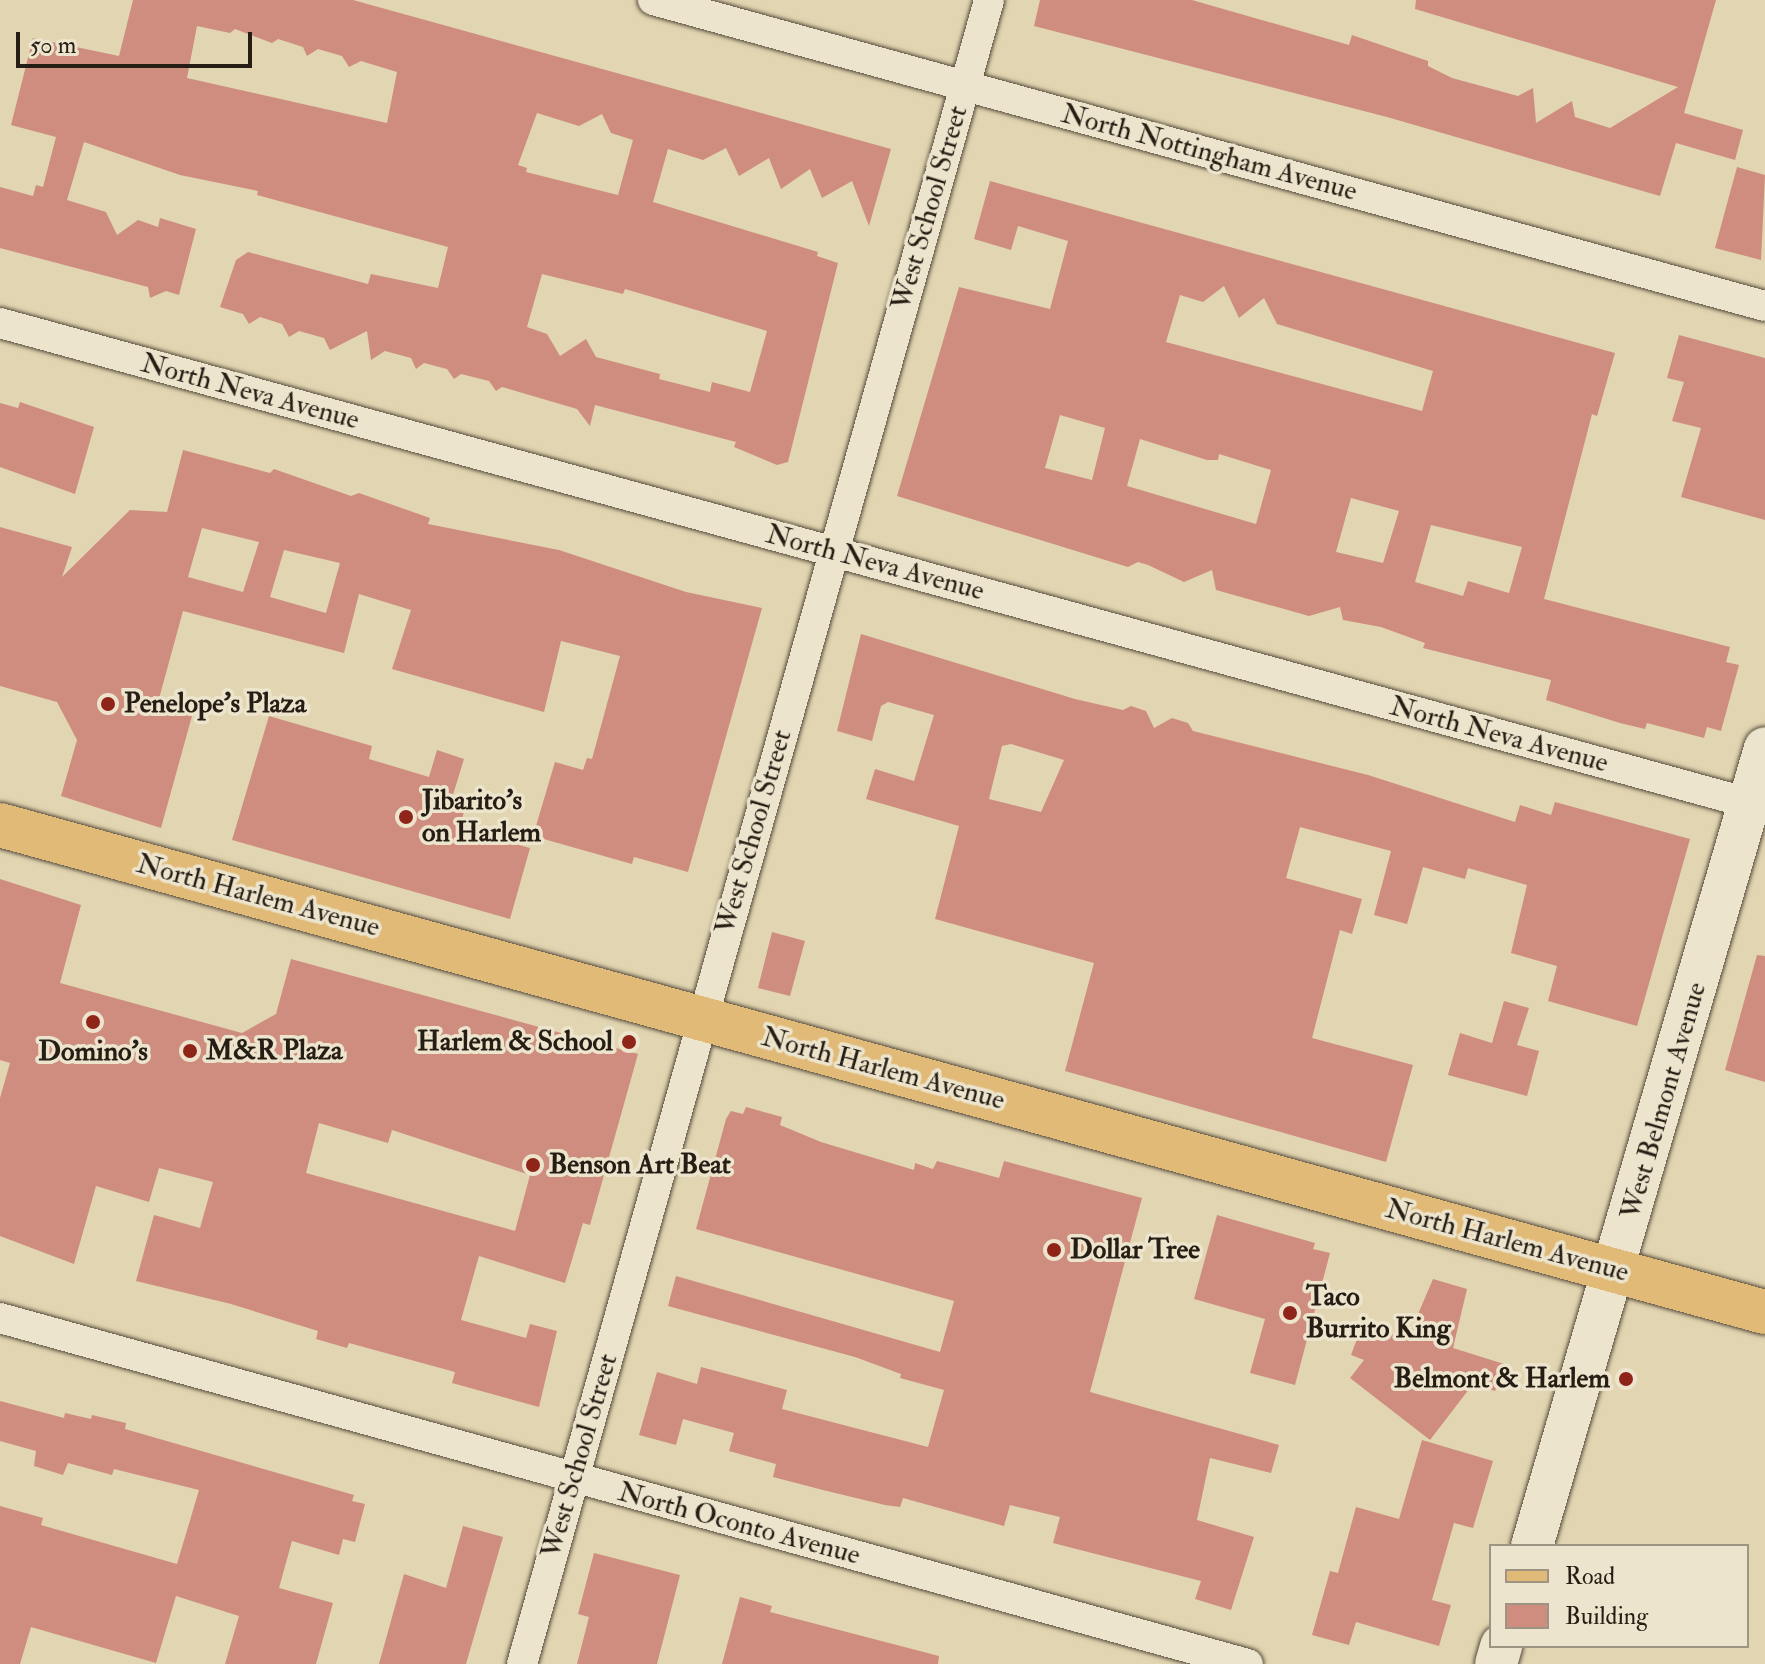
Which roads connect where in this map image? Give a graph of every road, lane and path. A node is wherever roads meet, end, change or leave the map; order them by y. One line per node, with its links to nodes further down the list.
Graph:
1 (653, 0): 3 (street, North Nottingham Avenue)
2 (989, 0): 3 (street, West School Street)
3 (965, 86): 4 (street, North Nottingham Avenue); 6 (street, West School Street)
4 (1765, 306)
5 (0, 323): 6 (street, North Neva Avenue)
6 (833, 552): 8 (street, North Neva Avenue); 10 (street, West School Street)
7 (1765, 750): 8 (main road, West Belmont Avenue)
8 (1749, 803): 11 (main road, West Belmont Avenue)
9 (0, 825): 10 (main road, North Harlem Avenue)
10 (701, 1019): 11 (main road, North Harlem Avenue); 14 (street, West School Street)
11 (1615, 1271): 12 (main road, North Harlem Avenue); 15 (main road, West Belmont Avenue)
12 (1765, 1312)
13 (0, 1318): 14 (street, North Oconto Avenue)
14 (574, 1479): 16 (street, West School Street); 17 (street, North Oconto Avenue)
15 (1533, 1544)
16 (522, 1664)
17 (1248, 1664)

